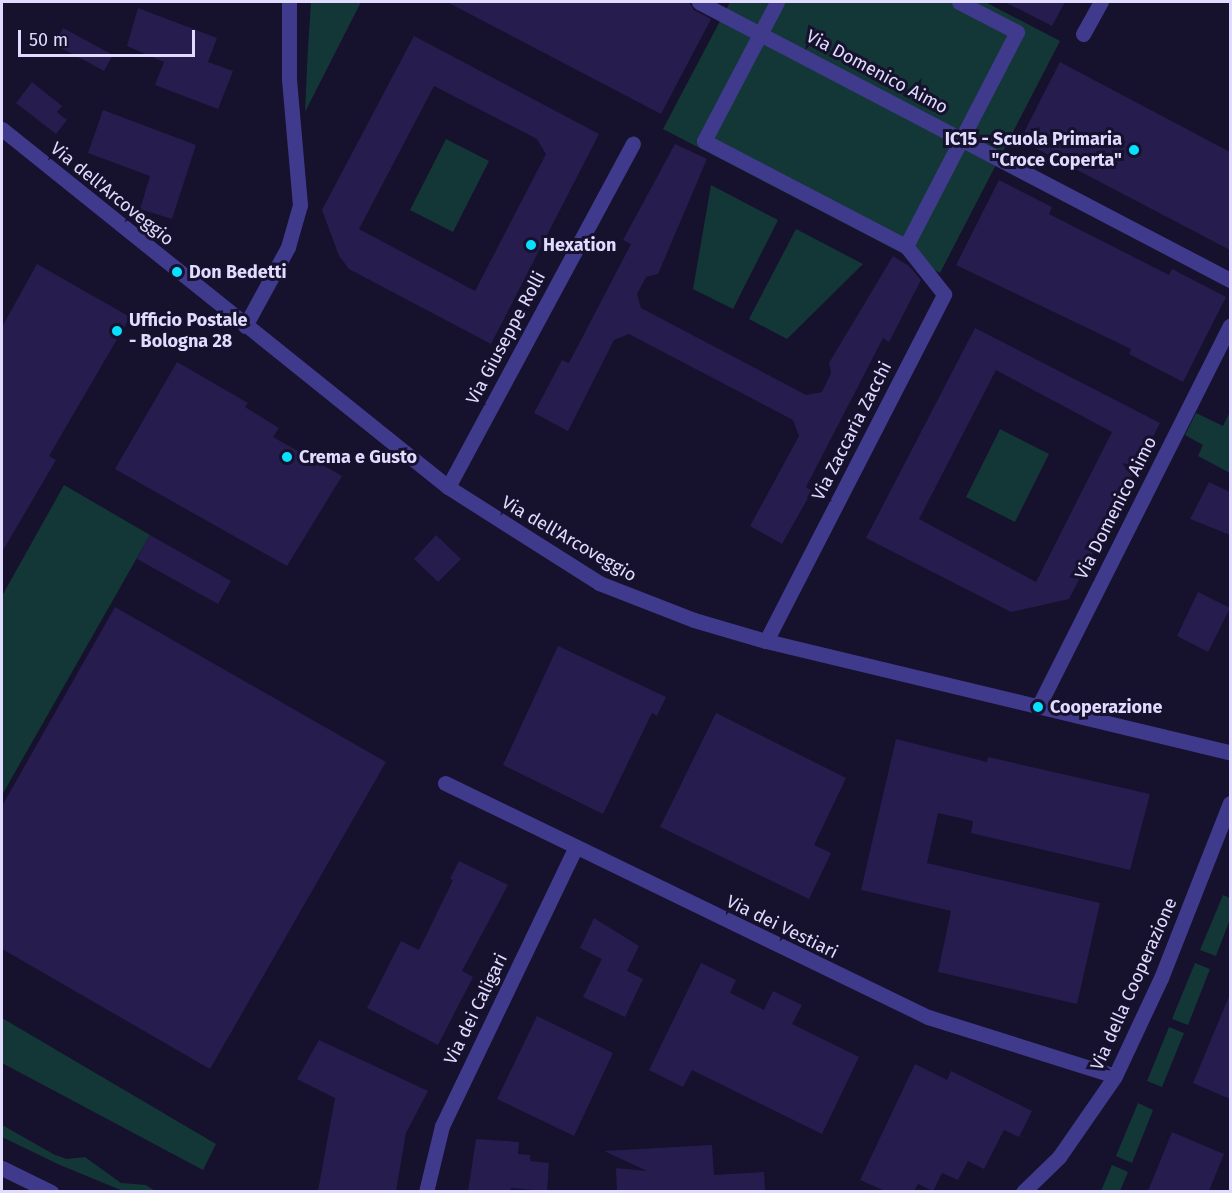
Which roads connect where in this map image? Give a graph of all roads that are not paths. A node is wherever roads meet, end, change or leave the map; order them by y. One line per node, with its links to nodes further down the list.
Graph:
1 (289, 2): 13 (street)
2 (699, 2): 6 (street, Via Domenico Aimo)
3 (777, 2): 6 (street)
4 (959, 2): 9 (street)
5 (1101, 2): 7 (street)
6 (760, 33): 9 (street, Via Domenico Aimo); 11 (street)
7 (1083, 34)
8 (2, 129): 13 (street, Via dell'Arcoveggio)
9 (962, 139): 11 (street); 12 (street, Via Domenico Aimo)
10 (633, 144): 15 (street, Via Giuseppe Rolli)
11 (906, 246): 16 (street, Via Zaccaria Zacchi)
12 (1230, 280)
13 (244, 326): 15 (street, Via dell'Arcoveggio)
14 (1230, 326): 17 (street, Via Domenico Aimo)
15 (448, 487): 16 (street, Via dell'Arcoveggio)
16 (766, 641): 17 (street, Via dell'Arcoveggio)
17 (1038, 707): 18 (street, Via dell'Arcoveggio)
18 (1230, 752)
19 (445, 783): 21 (street, Via dei Vestiari)
20 (1230, 803): 22 (street, Via della Cooperazione)
21 (575, 849): 22 (street, Via dei Vestiari); 26 (street, Via dei Caligari)
22 (1115, 1076): 24 (street, Via della Cooperazione)
23 (2, 1168): 25 (street)
24 (1032, 1189)
25 (51, 1191)
26 (426, 1191)

